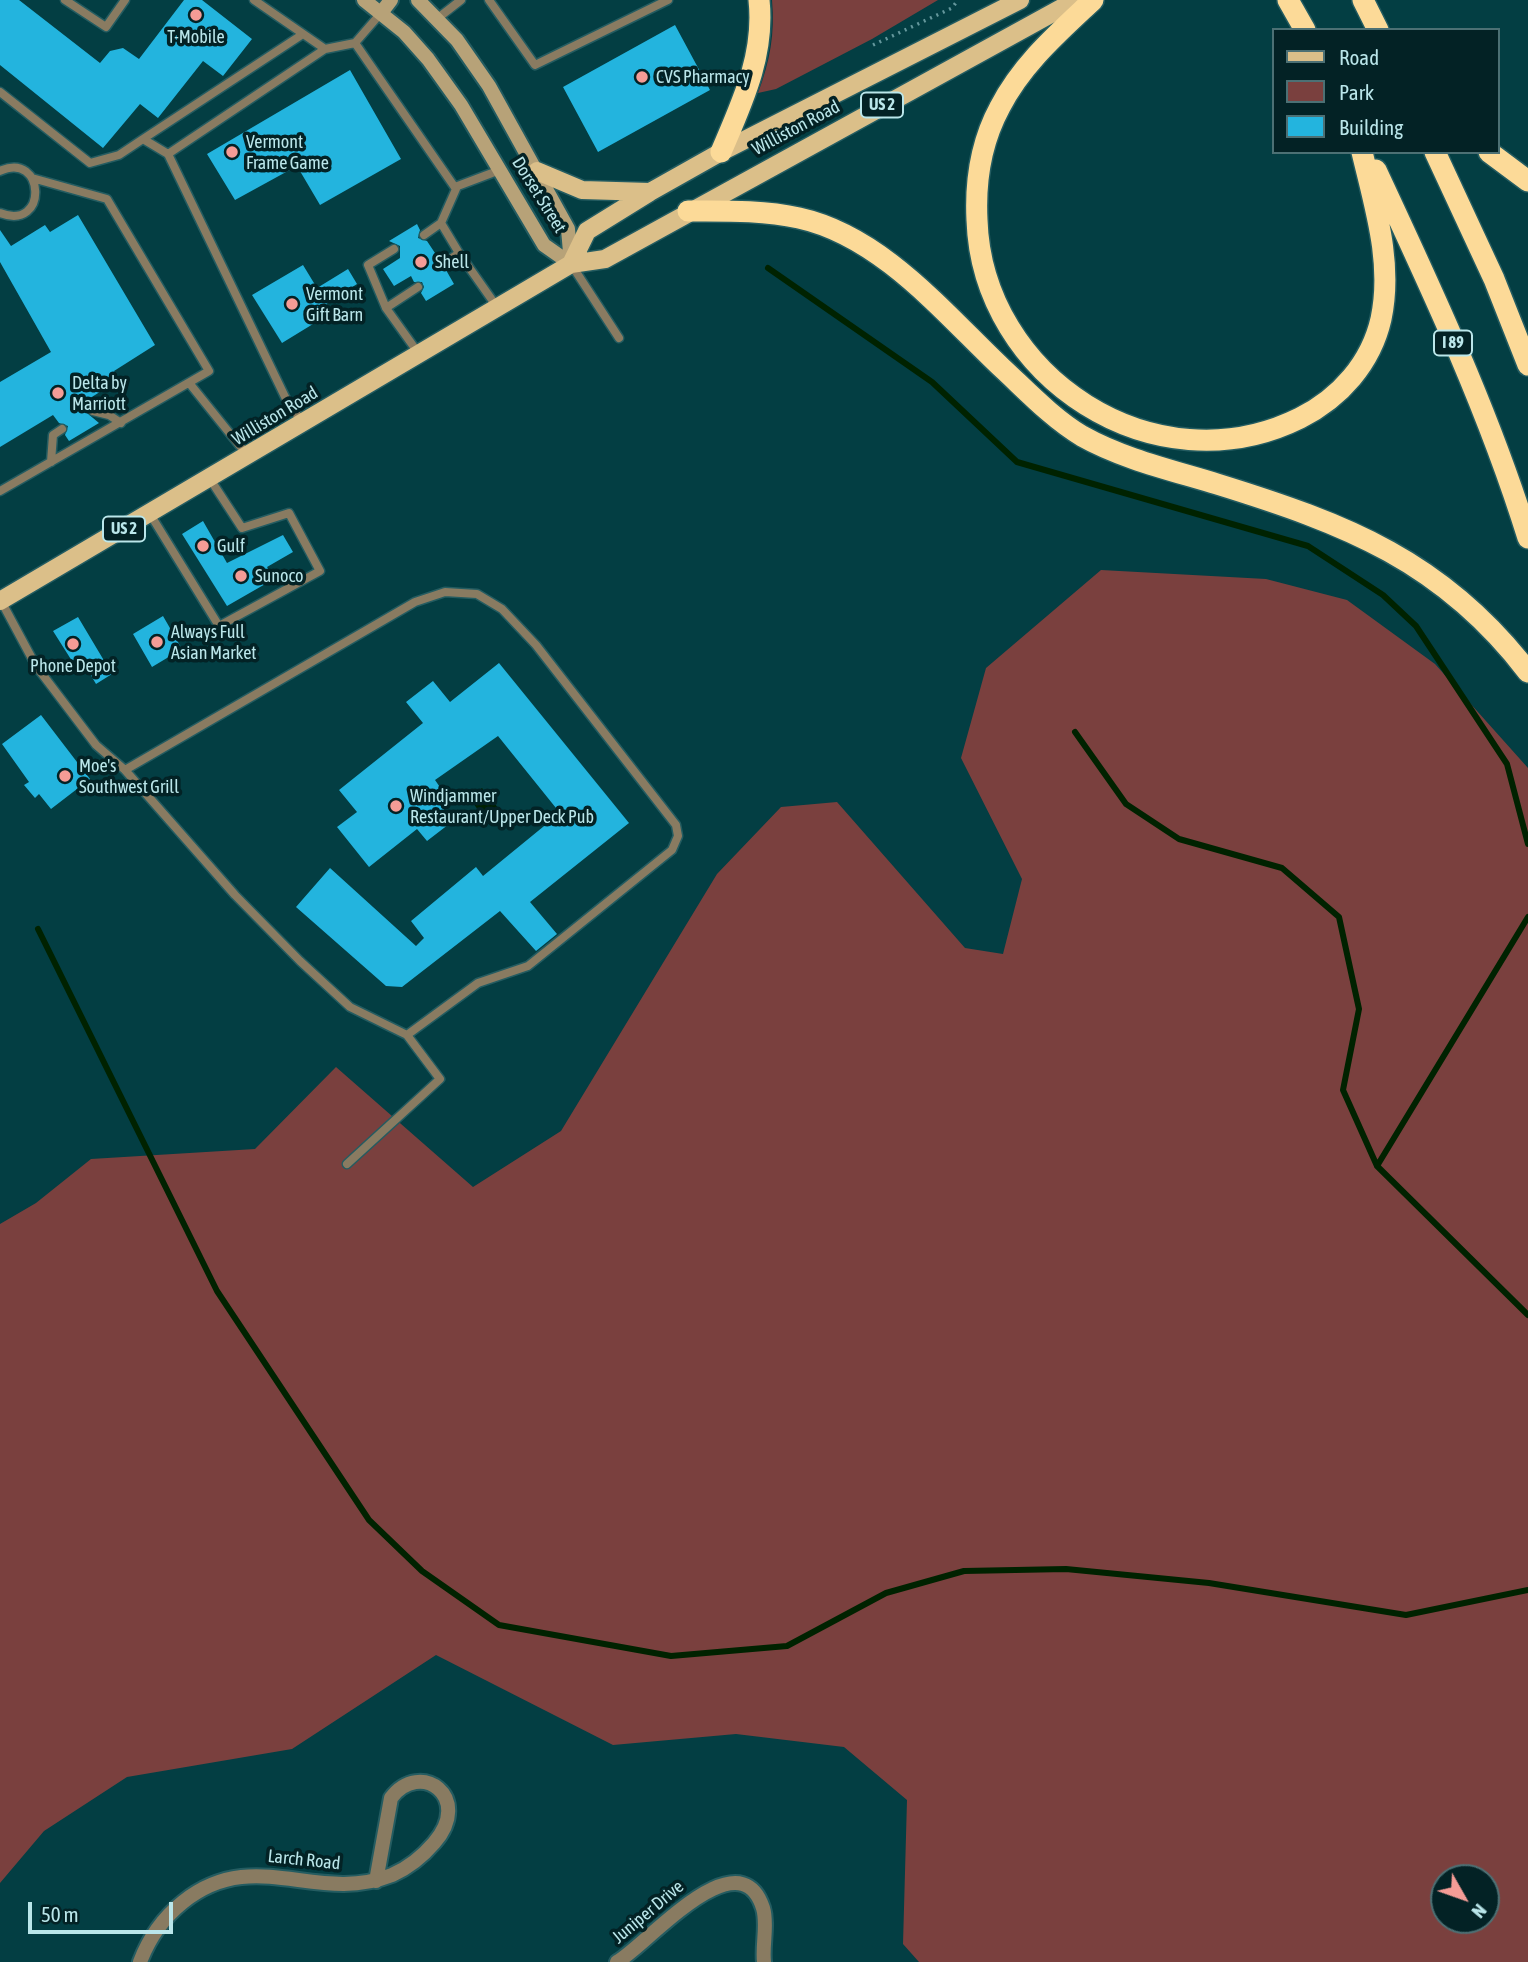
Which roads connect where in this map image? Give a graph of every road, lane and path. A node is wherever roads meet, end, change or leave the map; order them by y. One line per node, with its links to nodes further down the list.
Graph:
1 (65, 0): 2 (lane)
2 (125, 0)
3 (254, 0): 21 (lane)
4 (364, 0): 16 (main road, Dorset Street)
5 (391, 0): 16 (main road)
6 (418, 0): 18 (main road, Dorset Street)
7 (461, 0): 18 (lane)
8 (489, 0): 9 (lane)
9 (668, 0)
10 (759, 0): 27 (highway)
11 (958, 0): 23 (path)
12 (1020, 0): 27 (main road, Williston Road / US 2)
13 (1076, 0): 40 (main road, Williston Road / US 2)
14 (1093, 0): 29 (highway)
15 (1288, 0): 19 (highway)
16 (381, 13): 22 (lane); 33 (main road, Dorset Street)
17 (1370, 14): 20 (highway)
18 (438, 19): 35 (main road, Dorset Street)
19 (1304, 28)
20 (1382, 28)
21 (303, 34): 24 (lane); 26 (lane)
22 (355, 43): 24 (lane); 38 (lane)
23 (873, 45)
24 (325, 49): 28 (lane)
25 (0, 92): 26 (lane)
26 (143, 139): 28 (lane)
27 (721, 152): 39 (main road, Williston Road / US 2)
28 (168, 154): 57 (lane)
29 (1365, 154)
30 (1366, 154): 64 (highway, I 89)
31 (1436, 154): 53 (highway)
32 (1492, 154): 37 (highway)
33 (500, 170): 38 (lane); 46 (main road, Dorset Street)
34 (0, 171): 36 (lane)
35 (537, 171): 39 (main road); 46 (main road, Dorset Street)
36 (32, 178): 41 (lane); 54 (lane)
37 (1528, 181)
38 (454, 187): 42 (lane)
39 (650, 192): 46 (main road, Williston Road / US 2)
40 (688, 211): 46 (main road, Williston Road / US 2); 66 (highway)
41 (0, 212)
42 (441, 223): 43 (lane); 45 (lane)
43 (424, 235)
44 (394, 249): 50 (lane)
45 (459, 253): 47 (lane); 49 (lane)
46 (571, 264): 49 (main road, Williston Road / US 2); 51 (lane)
47 (442, 265)
48 (418, 287): 50 (lane)
49 (498, 307): 52 (main road, Williston Road / US 2)
50 (386, 308): 52 (lane)
51 (619, 338)
52 (419, 354): 57 (main road, Williston Road / US 2)
53 (1528, 365)
54 (190, 384): 56 (lane); 59 (lane)
55 (93, 411): 56 (lane)
56 (121, 423): 60 (lane)
57 (303, 424): 59 (main road, Williston Road / US 2)
58 (62, 429): 60 (lane)
59 (248, 456): 61 (main road, Williston Road / US 2)
60 (51, 462): 62 (lane)
61 (210, 478): 63 (main road, Williston Road / US 2); 63 (lane)
62 (0, 491)
63 (150, 514): 65 (main road, Williston Road / US 2)
64 (1528, 538)
65 (0, 600): 67 (lane)
66 (1528, 672)
67 (125, 770): 68 (lane); 68 (lane)
68 (407, 1035): 69 (lane)
69 (347, 1164)
70 (376, 1881): 70 (street, Larch Road); 71 (street, Larch Road)
71 (140, 1962)
72 (617, 1962): 73 (street, Juniper Drive)
73 (764, 1962)

